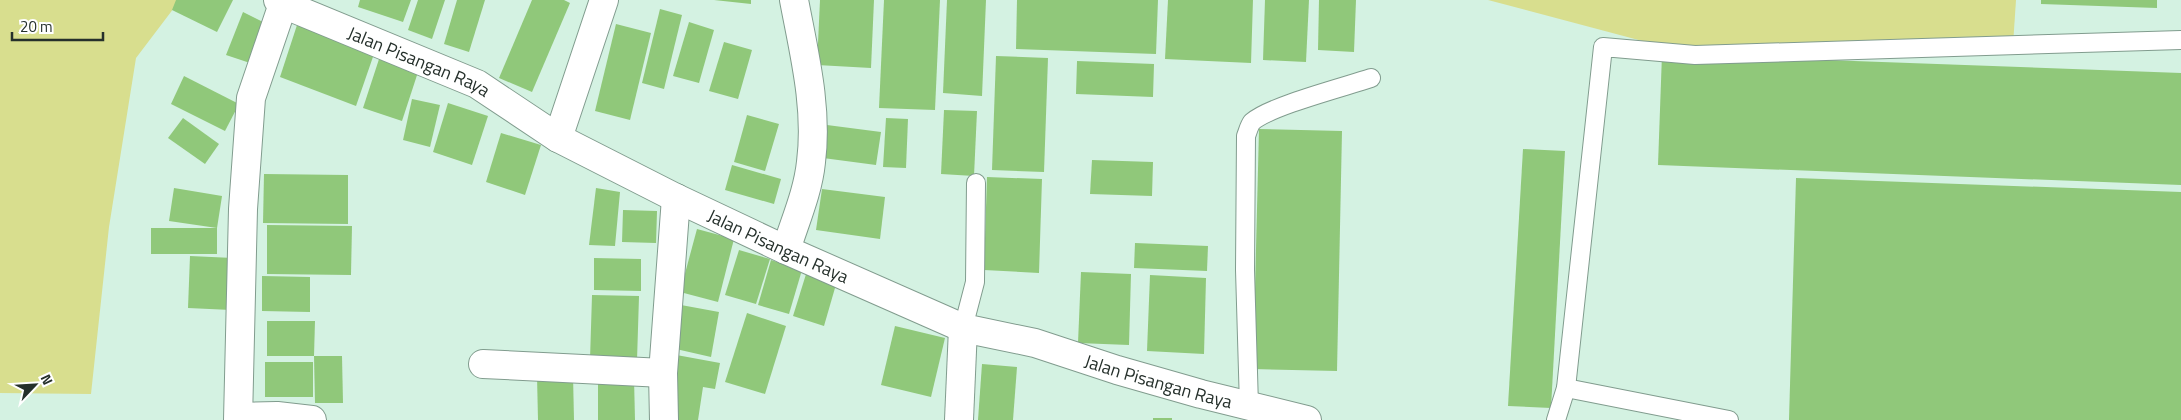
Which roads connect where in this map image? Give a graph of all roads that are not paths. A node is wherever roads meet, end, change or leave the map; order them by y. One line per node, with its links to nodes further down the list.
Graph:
1 (604, 0): 6 (street)
2 (794, 0): 9 (street)
3 (281, 2): 6 (street, Jalan Pisangan Raya); 15 (street)
4 (2181, 40): 13 (lane)
5 (1371, 78): 14 (lane)
6 (558, 138): 8 (street, Jalan Pisangan Raya)
7 (976, 183): 10 (lane)
8 (676, 198): 9 (street, Jalan Pisangan Raya); 12 (street)
9 (786, 250): 10 (street, Jalan Pisangan Raya)
10 (964, 328): 14 (street, Jalan Pisangan Raya); 18 (street)
11 (483, 364): 12 (street)
12 (663, 373): 17 (street)
13 (1566, 388): 20 (lane); 21 (lane)
14 (1249, 406): 19 (street, Jalan Pisangan Raya)
15 (239, 418): 16 (street)
16 (312, 420)
17 (664, 420)
18 (958, 420)
19 (1307, 420)
20 (1556, 420)
21 (1728, 420)

